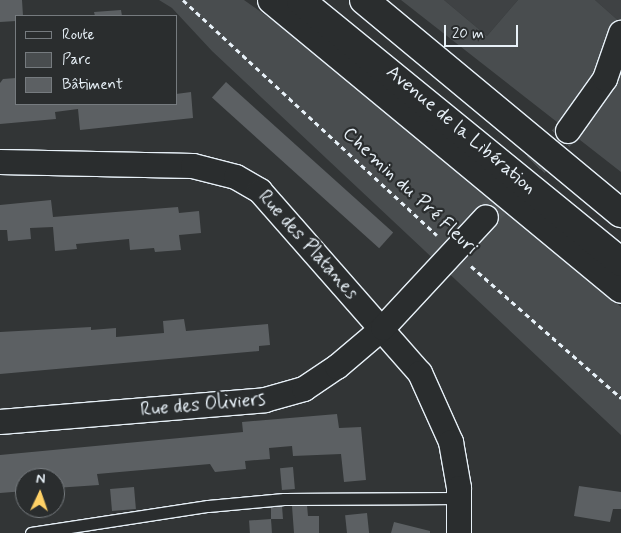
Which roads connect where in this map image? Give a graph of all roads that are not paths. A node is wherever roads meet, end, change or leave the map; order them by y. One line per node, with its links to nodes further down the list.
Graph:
1 (272, 0): 10 (highway)
2 (300, 0): 9 (highway, Avenue de la Libération)
3 (364, 0): 7 (highway, Avenue de la Libération)
4 (621, 33): 5 (street)
5 (568, 131)
6 (0, 162): 11 (street, Rue des Platanes)
7 (621, 213)
8 (486, 217): 11 (street, Rue des Oliviers)
9 (621, 262)
10 (621, 289)
11 (383, 328): 12 (street, Rue des Oliviers); 13 (street, Rue des Platanes)
12 (0, 422)
13 (459, 498): 14 (lane); 15 (street, Rue des Platanes)
14 (31, 533)
15 (459, 533)

